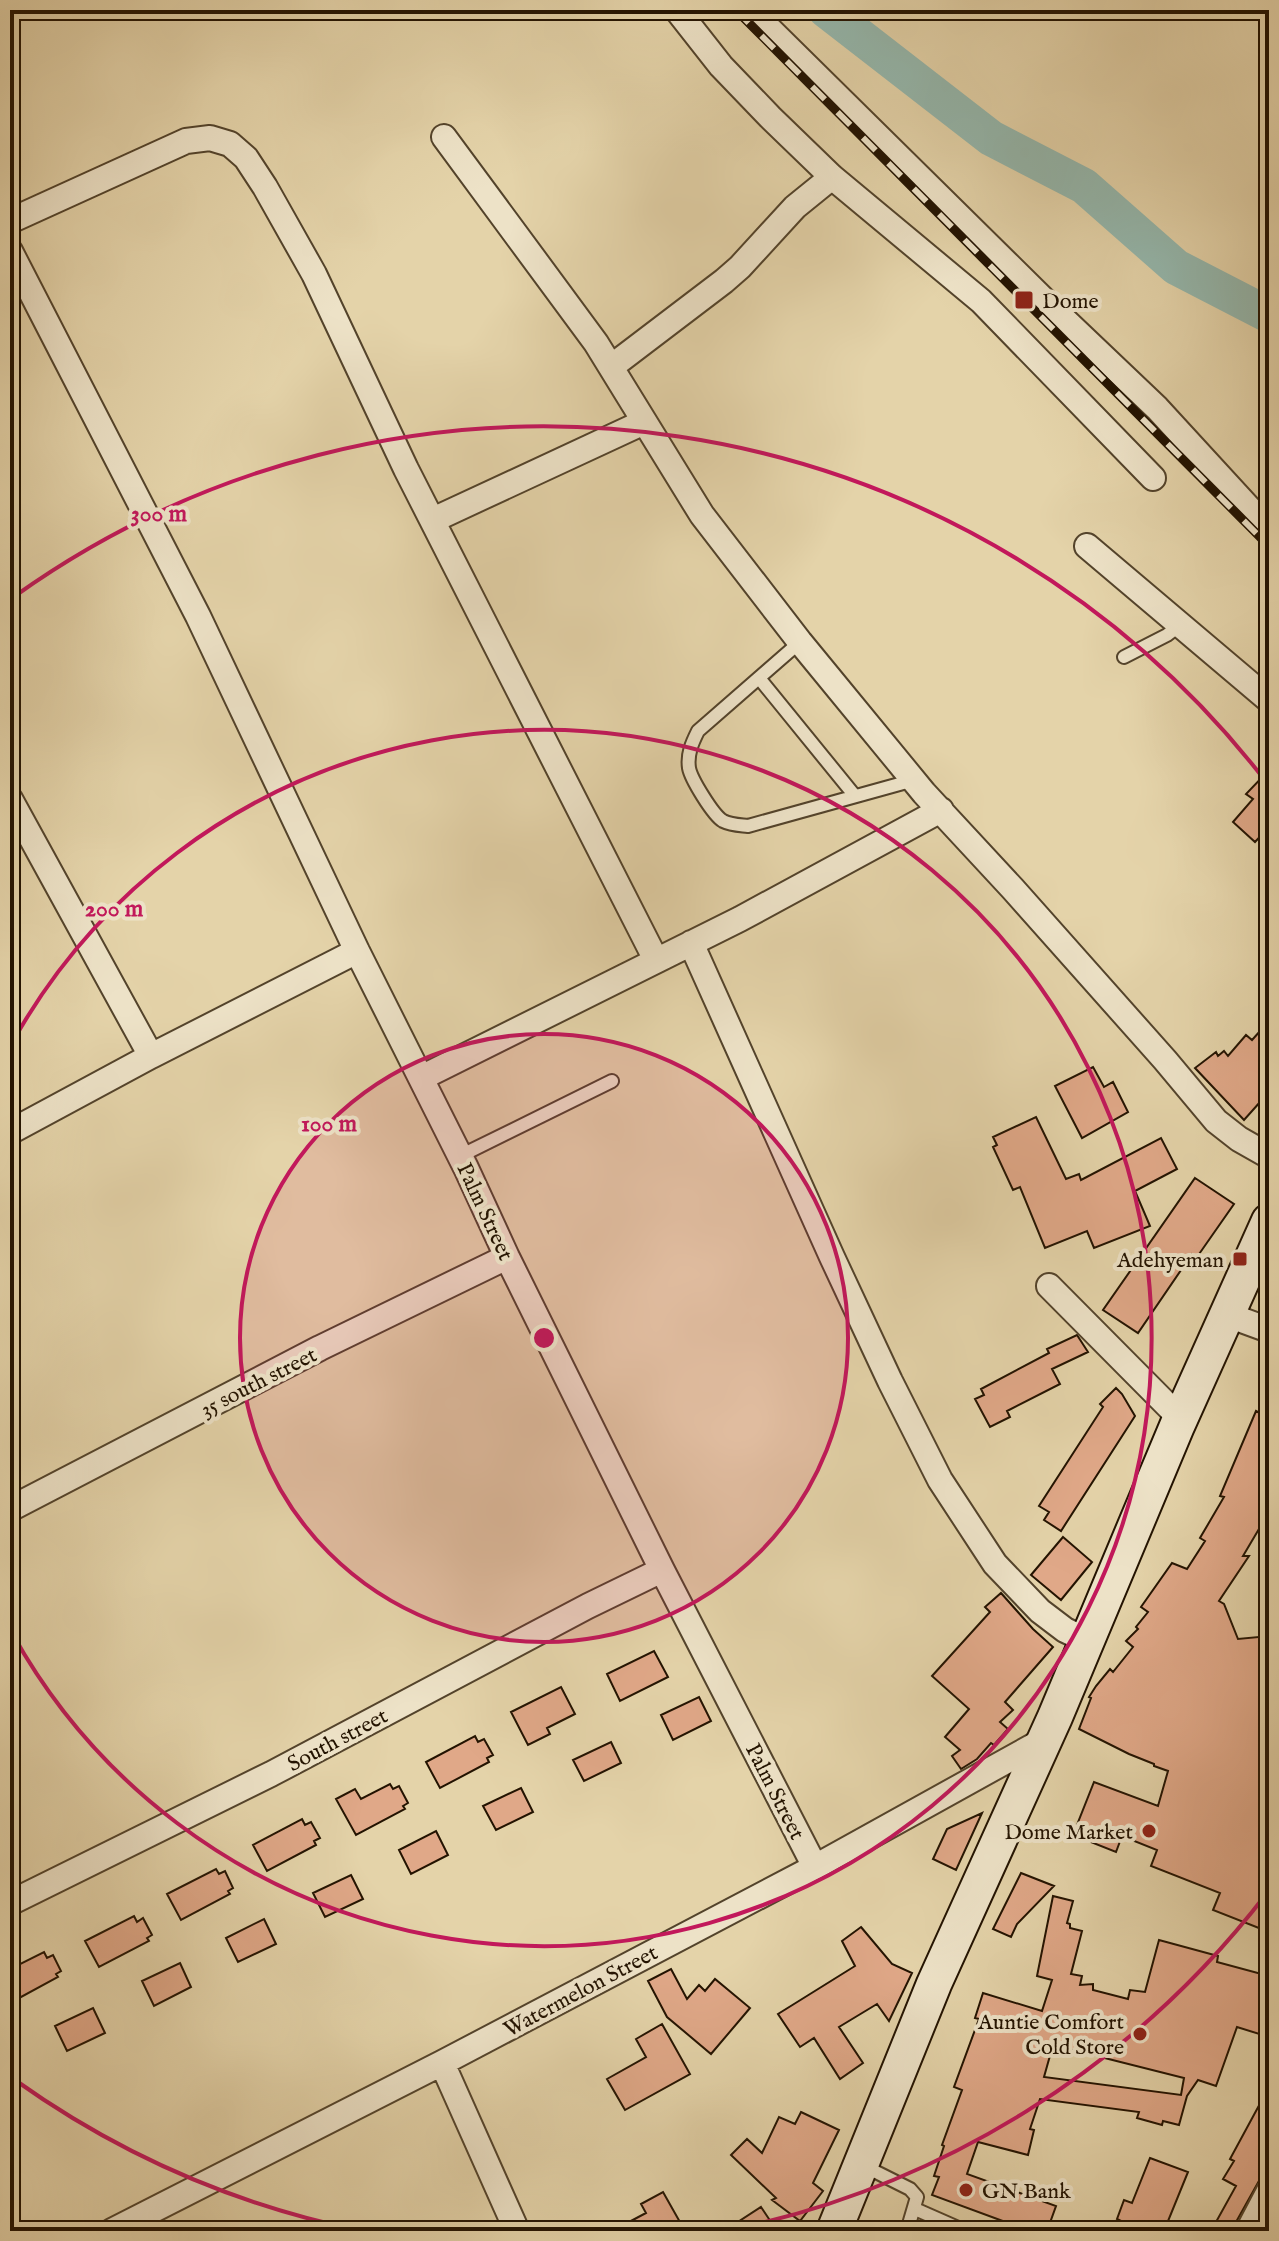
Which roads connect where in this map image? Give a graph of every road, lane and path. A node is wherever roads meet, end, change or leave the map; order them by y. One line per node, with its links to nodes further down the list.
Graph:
1 (677, 10): 4 (street)
2 (750, 10): 11 (street)
3 (444, 137): 7 (street)
4 (832, 177): 7 (street); 9 (street)
5 (10, 221): 10 (street)
6 (10, 251): 23 (street, Palm Street)
7 (611, 367): 8 (street)
8 (644, 422): 10 (street); 14 (street)
9 (1153, 478)
10 (433, 520): 24 (street)
11 (1269, 530)
12 (1087, 546): 13 (street)
13 (1180, 625): 15 (lane); 17 (street)
14 (800, 642): 16 (lane); 18 (street)
15 (1124, 657)
16 (759, 678): 19 (lane); 19 (lane)
17 (1269, 700)
18 (914, 780): 19 (lane); 21 (street)
19 (855, 796)
20 (10, 799): 25 (street)
21 (941, 810): 22 (street); 30 (street)
22 (691, 943): 24 (street); 39 (street)
23 (357, 951): 25 (street); 26 (street, Palm Street)
24 (656, 960): 26 (street)
25 (151, 1056): 28 (street)
26 (421, 1078): 29 (street, Palm Street)
27 (612, 1081): 29 (lane)
28 (10, 1132)
29 (460, 1156): 32 (street, Palm Street)
30 (1269, 1156)
31 (1269, 1221): 34 (main road)
32 (507, 1257): 37 (street, 35 south street); 38 (street, Palm Street)
33 (1049, 1286): 36 (street)
34 (1228, 1315): 35 (street); 36 (main road)
35 (1269, 1330)
36 (1181, 1419): 39 (main road)
37 (10, 1509)
38 (662, 1570): 41 (street, Palm Street); 42 (street, South street)
39 (1086, 1640): 40 (main road)
40 (1044, 1740): 41 (street, Watermelon Street); 44 (main road)
41 (815, 1867): 43 (street, Watermelon Street)
42 (10, 1903)
43 (442, 2063): 47 (street, Watermelon Street); 48 (street)
44 (861, 2164): 46 (lane); 49 (main road)
45 (1269, 2191): 52 (street)
46 (915, 2209): 50 (lane); 51 (lane)
47 (112, 2231)
48 (517, 2231)
49 (834, 2231)
50 (907, 2231)
51 (965, 2231)
52 (1248, 2231)

